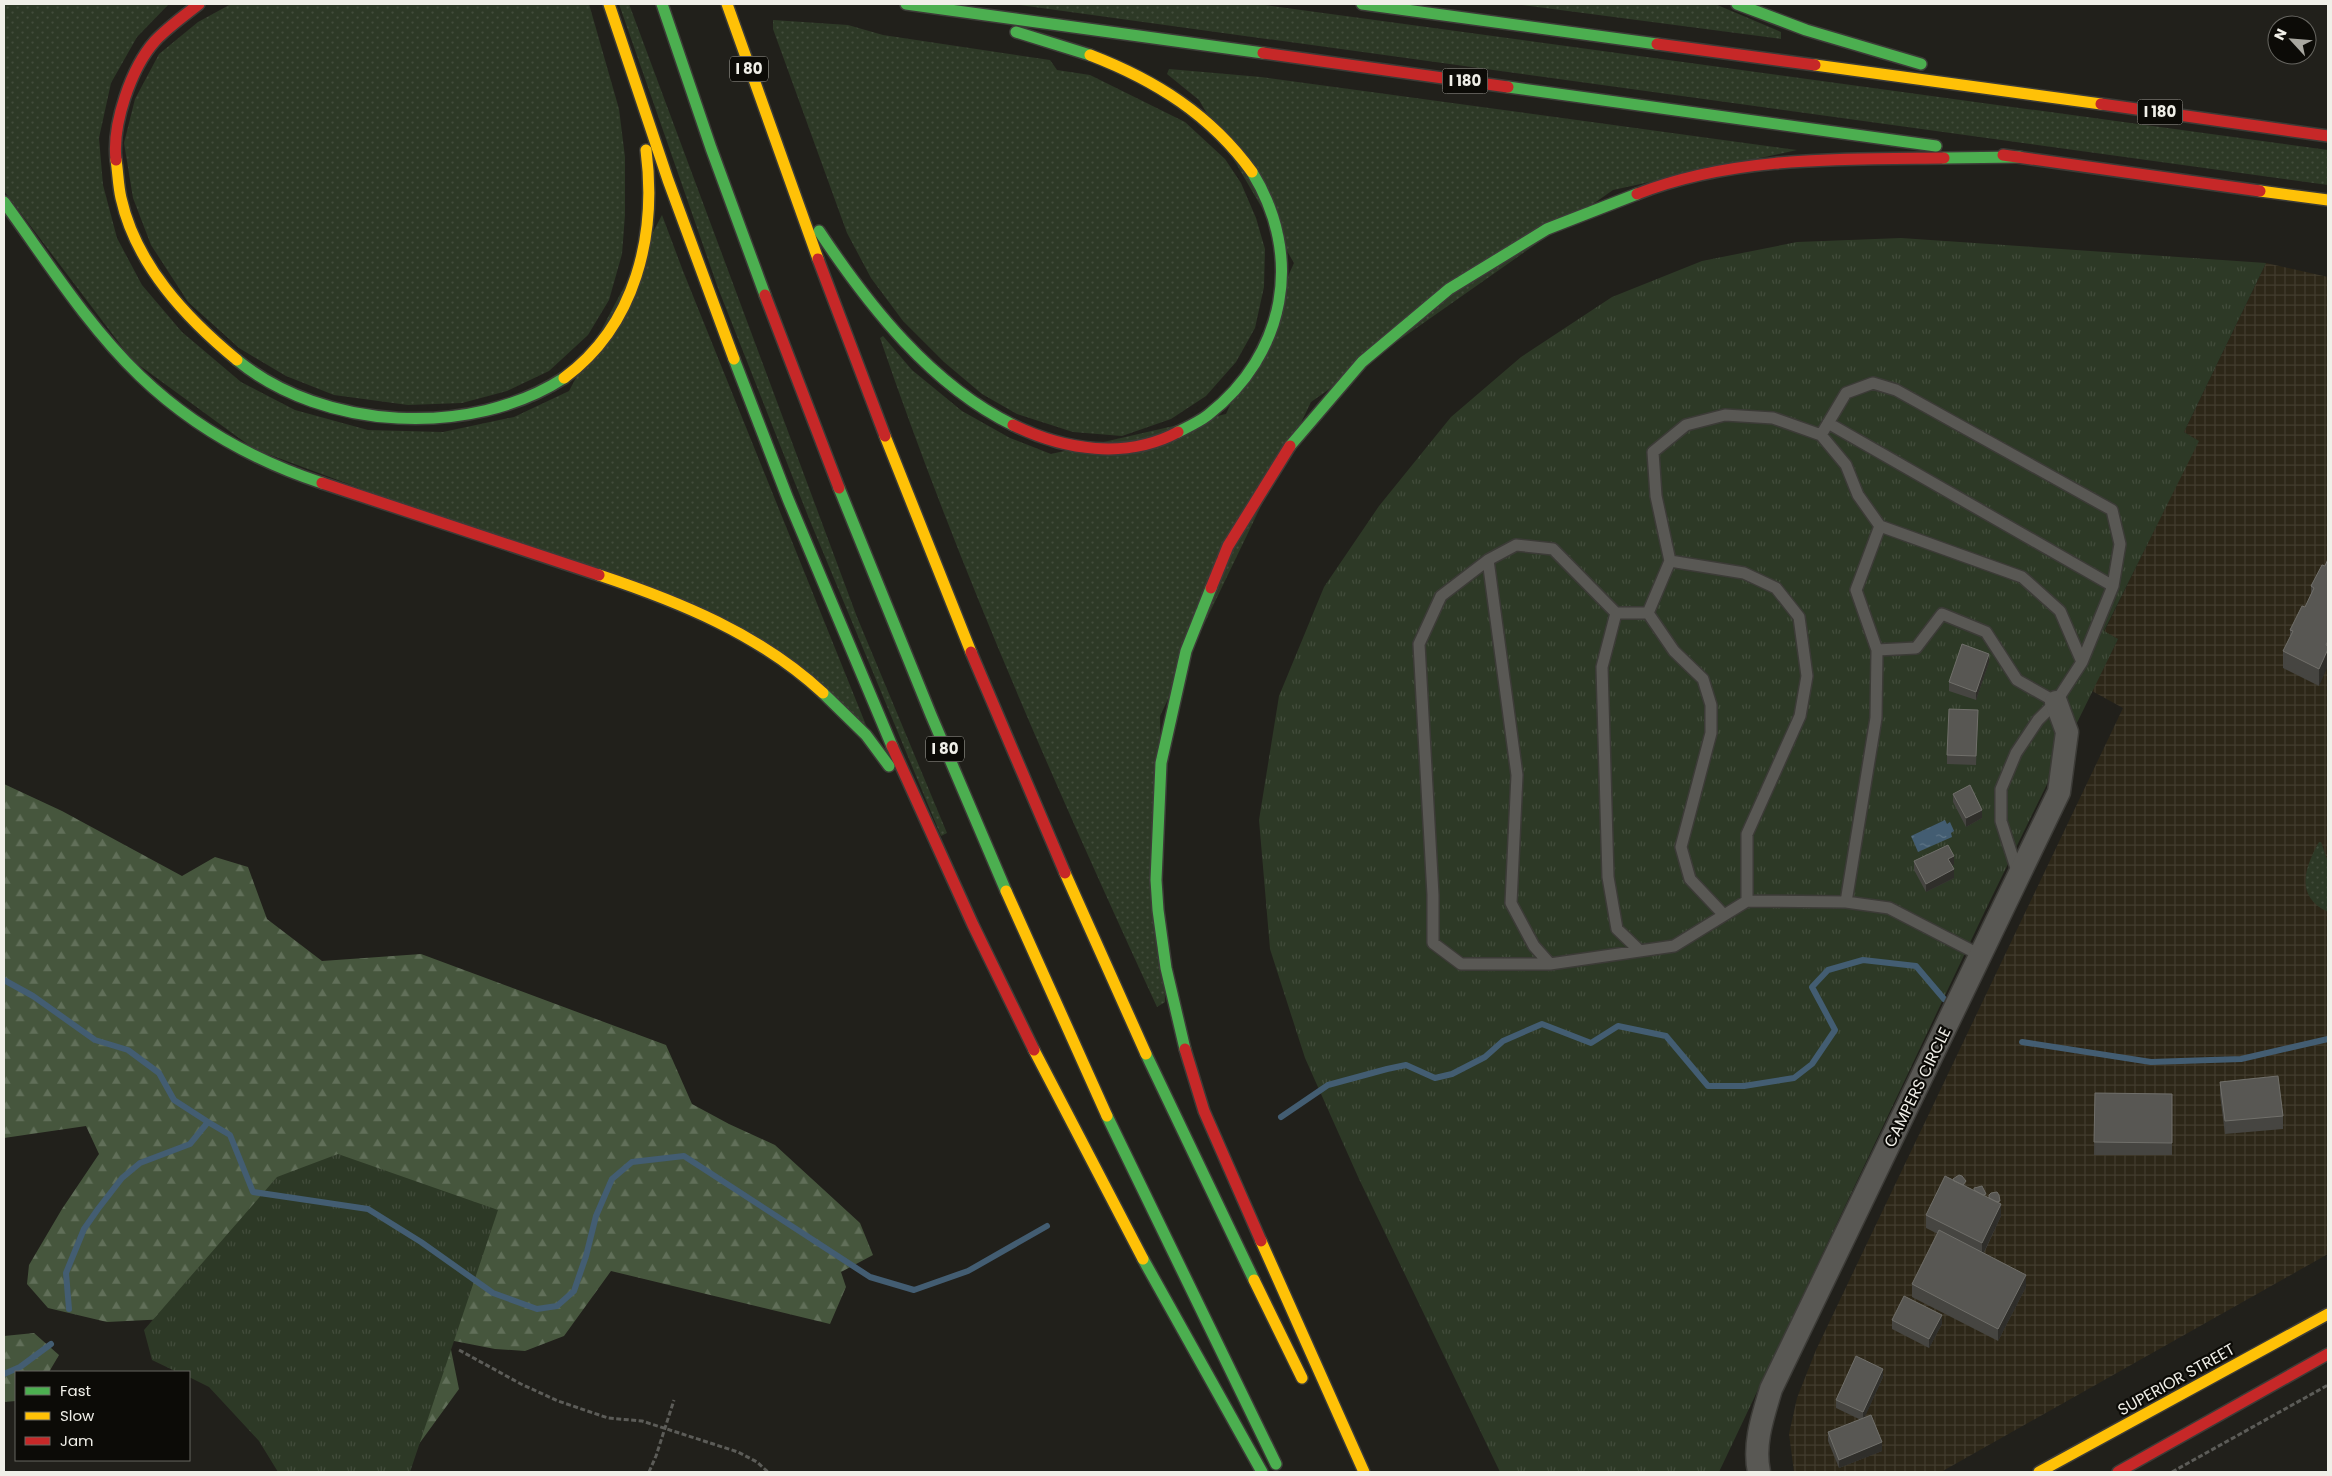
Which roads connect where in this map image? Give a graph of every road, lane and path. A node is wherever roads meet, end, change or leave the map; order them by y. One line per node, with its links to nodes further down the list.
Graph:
1 (199, 4): 9 (main road)
2 (609, 4): 9 (main road)
3 (662, 4): 49 (main road, I 80)
4 (727, 4): 13 (main road, I 80)
5 (906, 4): 6 (main road, I 180)
6 (910, 4): 13 (main road); 15 (main road, I 180)
7 (1362, 4): 10 (main road, I 180)
8 (1737, 4): 10 (main road)
9 (634, 84): 31 (main road)
10 (2026, 93): 11 (main road, I 180)
11 (2293, 130): 12 (main road); 14 (main road, I 180)
12 (2328, 132)
13 (772, 134): 43 (main road, I 80)
14 (2328, 136)
15 (2020, 157): 16 (main road, I 180); 50 (main road)
16 (2254, 190): 17 (main road, I 180); 19 (main road)
17 (2328, 200)
18 (4, 202): 31 (main road)
19 (2328, 212)
20 (1828, 423): 21 (lane); 25 (lane); 25 (lane)
21 (1821, 435): 22 (lane); 24 (lane)
22 (1880, 526): 28 (lane); 29 (lane)
23 (1488, 560): 27 (lane); 38 (lane); 38 (lane)
24 (1670, 561): 26 (lane); 33 (lane)
25 (2113, 586): 29 (lane)
26 (1648, 612): 27 (lane); 35 (lane)
27 (1616, 613): 36 (lane)
28 (1877, 650): 30 (lane); 34 (lane)
29 (2082, 662): 30 (lane)
30 (2056, 702): 32 (street, CAMPERS CIRCLE); 32 (lane)
31 (933, 840): 48 (main road)
32 (2018, 876): 37 (street, CAMPERS CIRCLE)
33 (1748, 901): 34 (lane); 35 (lane)
34 (1846, 902): 37 (lane)
35 (1724, 915): 36 (lane)
36 (1640, 951): 38 (lane)
37 (1980, 955): 51 (street, CAMPERS CIRCLE)
38 (1550, 964)
39 (2328, 1314): 52 (main road, SUPERIOR STREET)
40 (458, 1350): 45 (path)
41 (2328, 1354): 53 (main road)
42 (2328, 1385): 54 (path)
43 (1307, 1387)
44 (674, 1400): 45 (path)
45 (666, 1428): 46 (path); 47 (path)
46 (649, 1472)
47 (768, 1472)
48 (1262, 1472)
49 (1280, 1472)
50 (1364, 1472)
51 (1759, 1472)
52 (2040, 1472)
53 (2118, 1472)
54 (2172, 1472)

